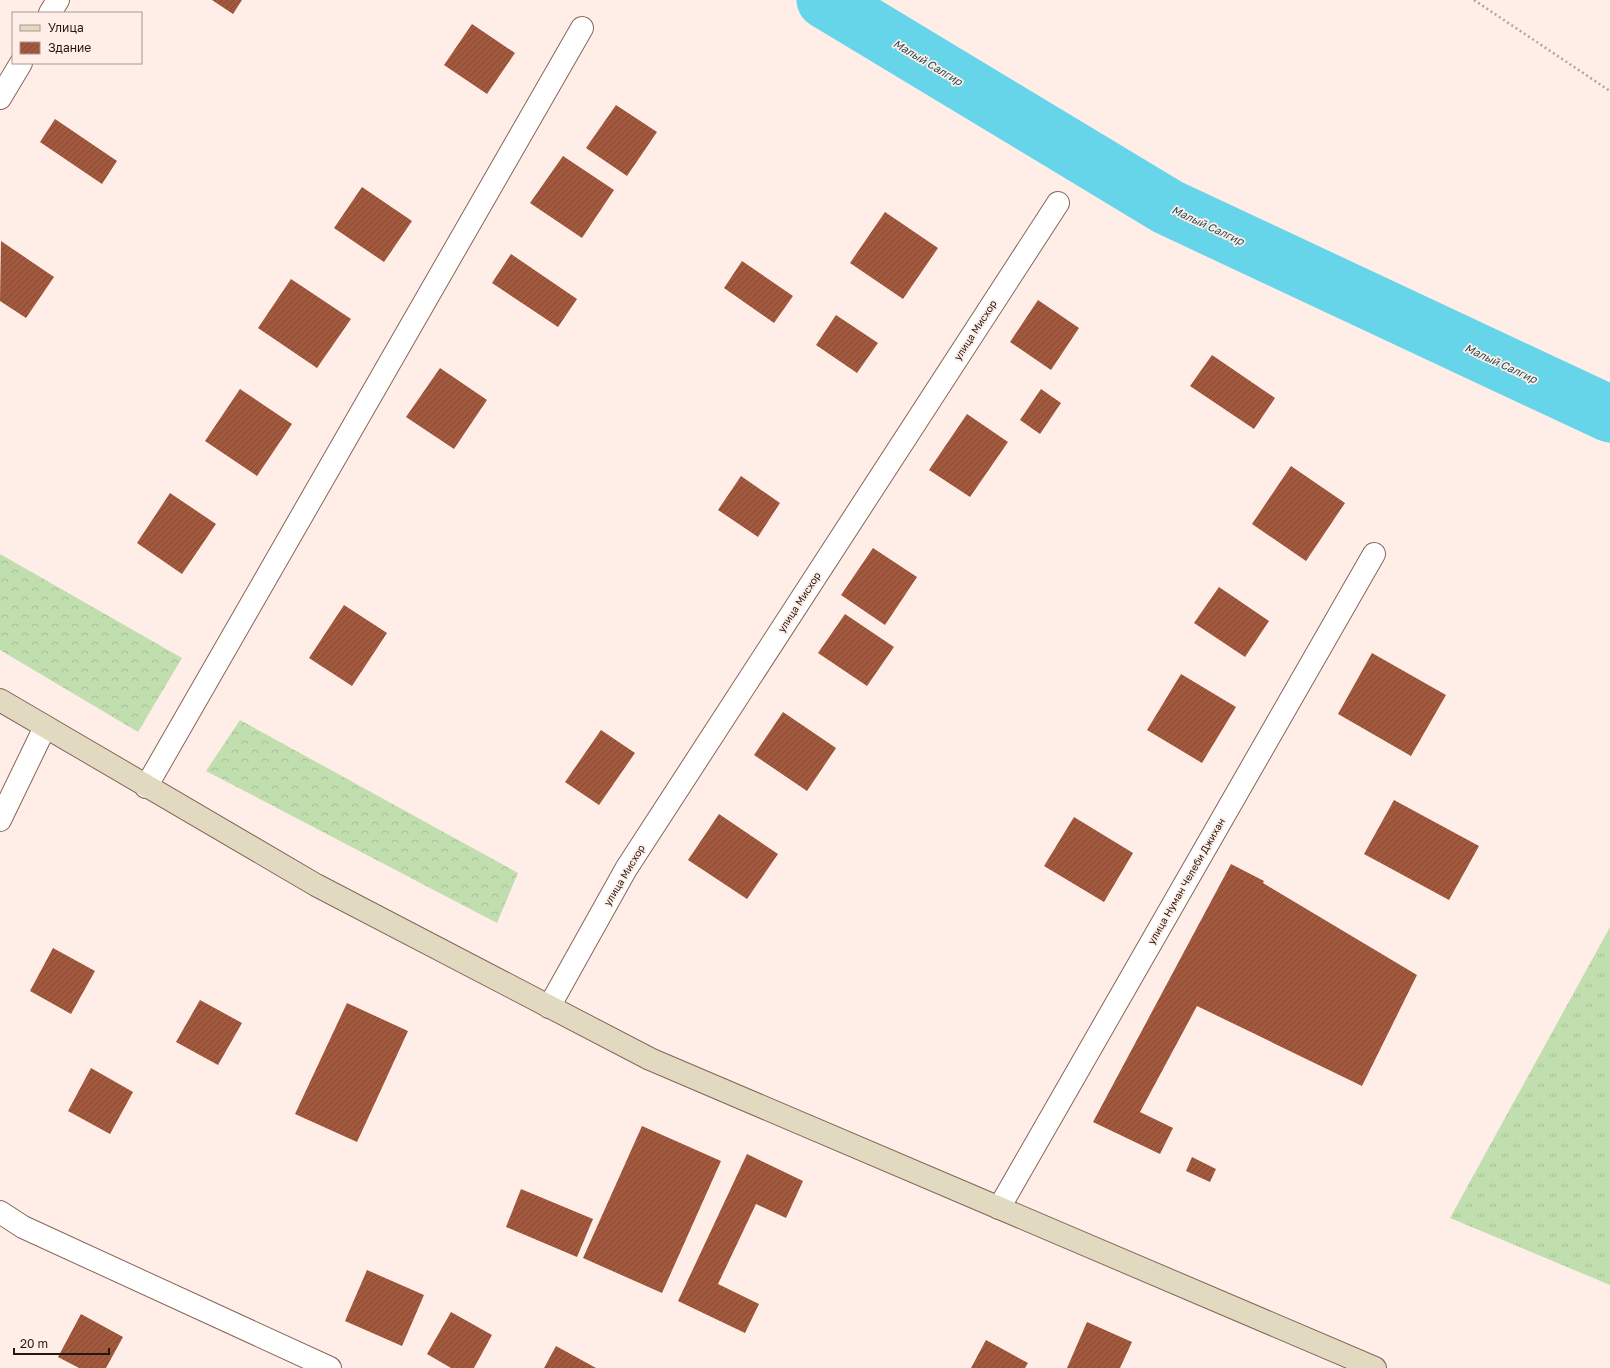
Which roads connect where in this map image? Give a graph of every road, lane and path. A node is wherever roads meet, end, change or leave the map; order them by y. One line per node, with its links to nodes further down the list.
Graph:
1 (58, 0): 3 (street)
2 (1474, 0): 6 (path)
3 (51, 12)
4 (582, 28): 12 (street)
5 (19, 64): 7 (street)
6 (1610, 91)
7 (0, 98)
8 (1058, 203): 14 (street, улица Мисхор)
9 (1374, 554): 15 (street, улица Нуман Челеби Джихан)
10 (0, 700): 11 (main road)
11 (46, 727): 12 (main road); 13 (street)
12 (146, 787): 14 (main road)
13 (0, 820)
14 (549, 1007): 15 (main road)
15 (999, 1208): 18 (main road)
16 (0, 1212): 17 (street)
17 (330, 1368)
18 (1375, 1368)

